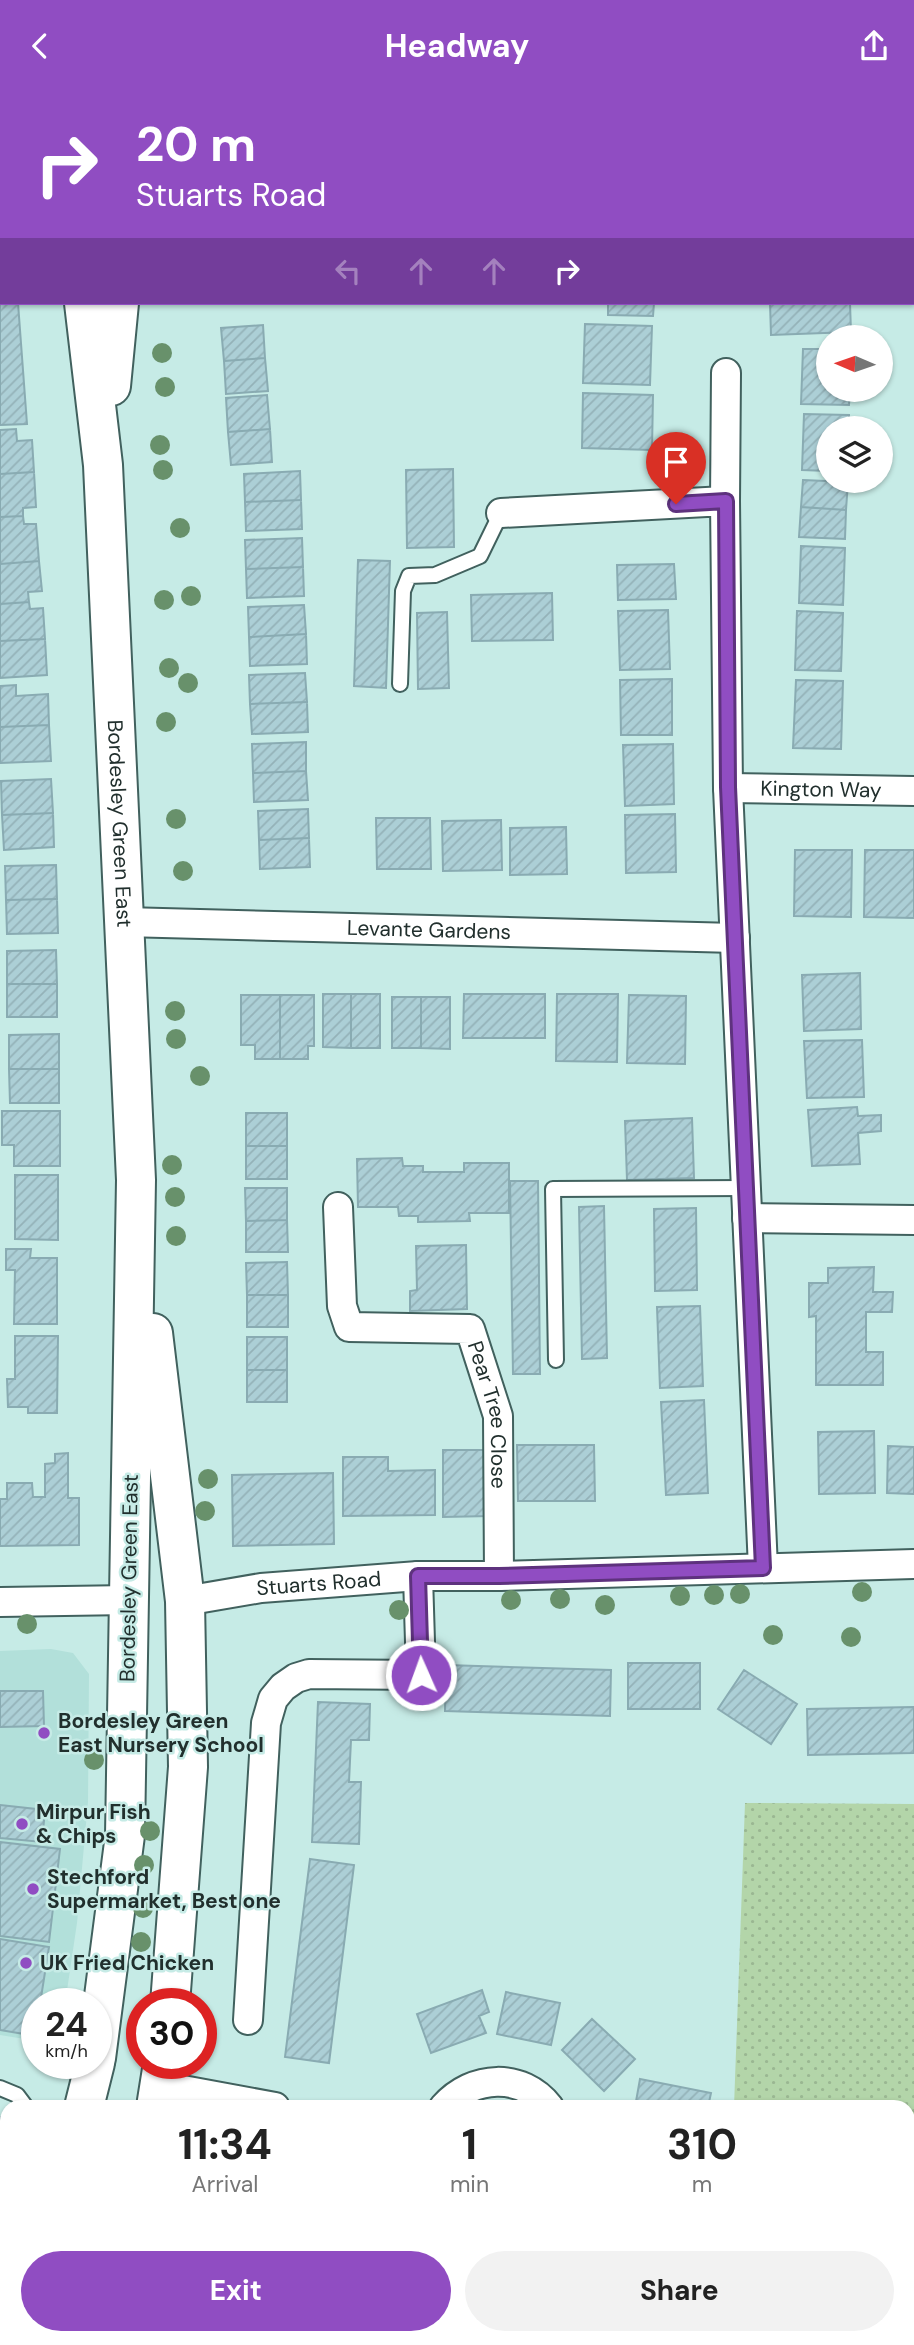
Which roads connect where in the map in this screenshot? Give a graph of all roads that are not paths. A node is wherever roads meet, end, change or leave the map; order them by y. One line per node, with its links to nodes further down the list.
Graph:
1 (84, 305): 4 (main road, Bordesley Green East)
2 (118, 305): 4 (main road, Bordesley Green East)
3 (726, 373): 5 (street)
4 (103, 465): 10 (main road, Bordesley Green East)
5 (726, 501): 6 (street); 8 (street)
6 (501, 513): 7 (lane)
7 (400, 684)
8 (728, 787): 9 (street, Kington Way); 11 (street)
9 (914, 792)
10 (125, 922): 11 (street, Levante Gardens); 12 (main road, Bordesley Green East)
11 (736, 938): 13 (street)
12 (136, 1180): 22 (main road, Bordesley Green East); 23 (main road, Bordesley Green East)
13 (745, 1188): 15 (street); 17 (lane)
14 (338, 1207): 21 (street, Pear Tree Close)
15 (747, 1218): 16 (street); 19 (street)
16 (914, 1220)
17 (556, 1360)
18 (914, 1564): 19 (street, Stuarts Road)
19 (763, 1568): 21 (street, Stuarts Road)
20 (418, 1576): 21 (street, Stuarts Road); 23 (street, Stuarts Road); 27 (street)
21 (499, 1576)
22 (129, 1601): 24 (street); 25 (main road, Bordesley Green East)
23 (185, 1601): 26 (main road, Bordesley Green East)
24 (0, 1602)
25 (105, 1988)
26 (171, 1988)
27 (248, 2020)
28 (91, 2079): 32 (main road)
29 (160, 2085): 33 (street)
30 (0, 2088): 31 (lane)
31 (21, 2100)
32 (86, 2100)
33 (238, 2100)
34 (451, 2100): 35 (street)
35 (542, 2100)

